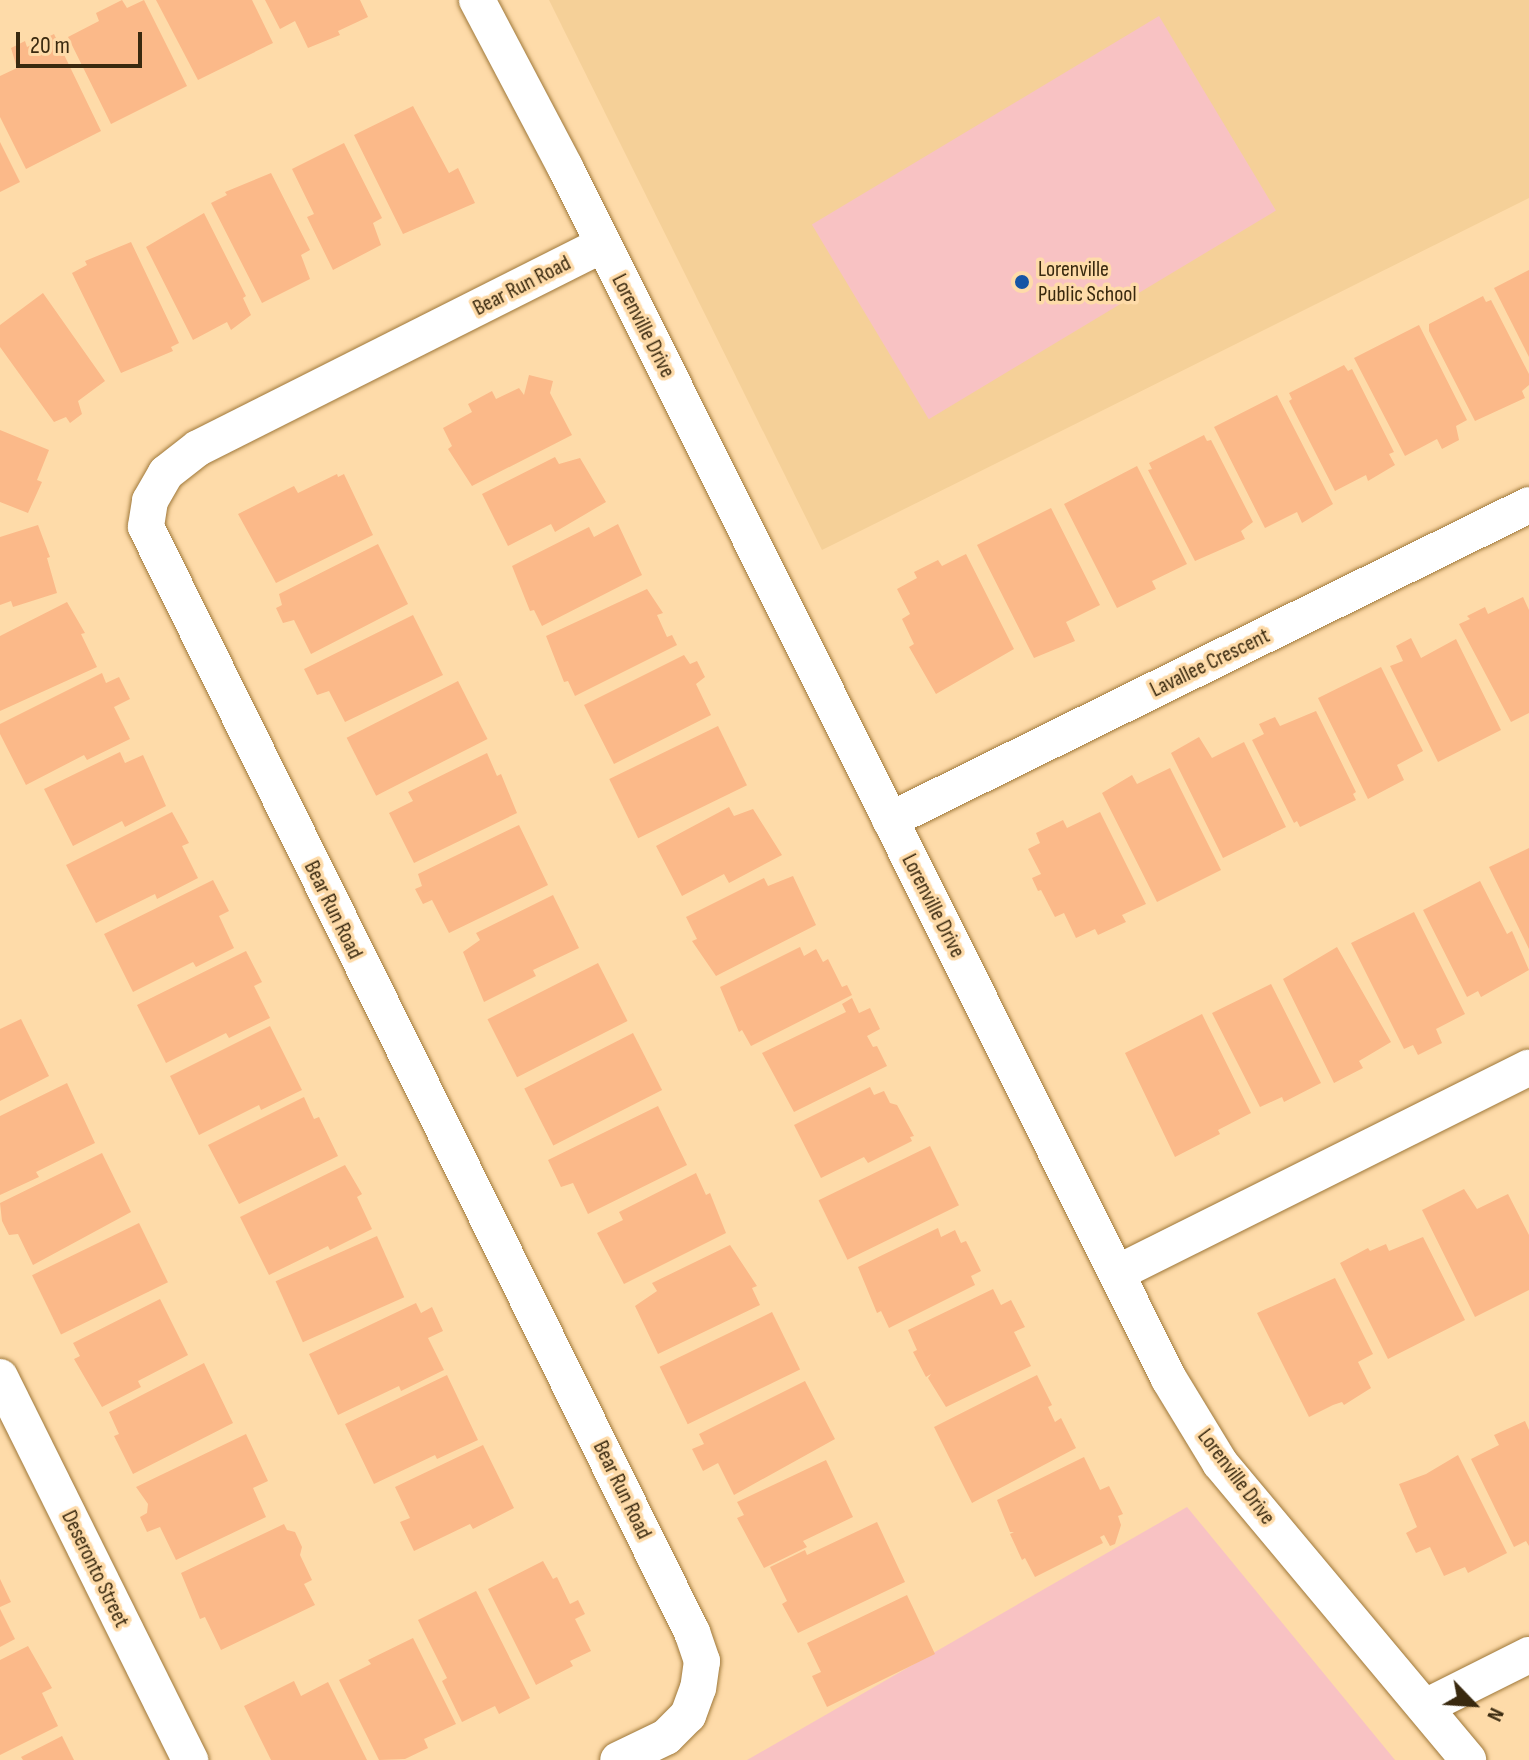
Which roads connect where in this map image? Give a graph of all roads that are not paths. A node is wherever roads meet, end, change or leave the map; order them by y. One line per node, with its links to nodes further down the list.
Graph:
1 (477, 0): 2 (street, Lorenville Drive)
2 (602, 245): 4 (street, Lorenville Drive); 11 (street, Bear Run Road)
3 (1529, 505): 4 (street, Lavallee Crescent)
4 (890, 820): 6 (street, Lorenville Drive)
5 (1529, 1068): 6 (street)
6 (1117, 1273): 9 (street, Lorenville Drive)
7 (0, 1377): 10 (street, Deseronto Street)
8 (1529, 1655): 9 (street)
9 (1425, 1707): 12 (street, Lorenville Drive)
10 (190, 1760)
11 (618, 1760)
12 (1468, 1760)

